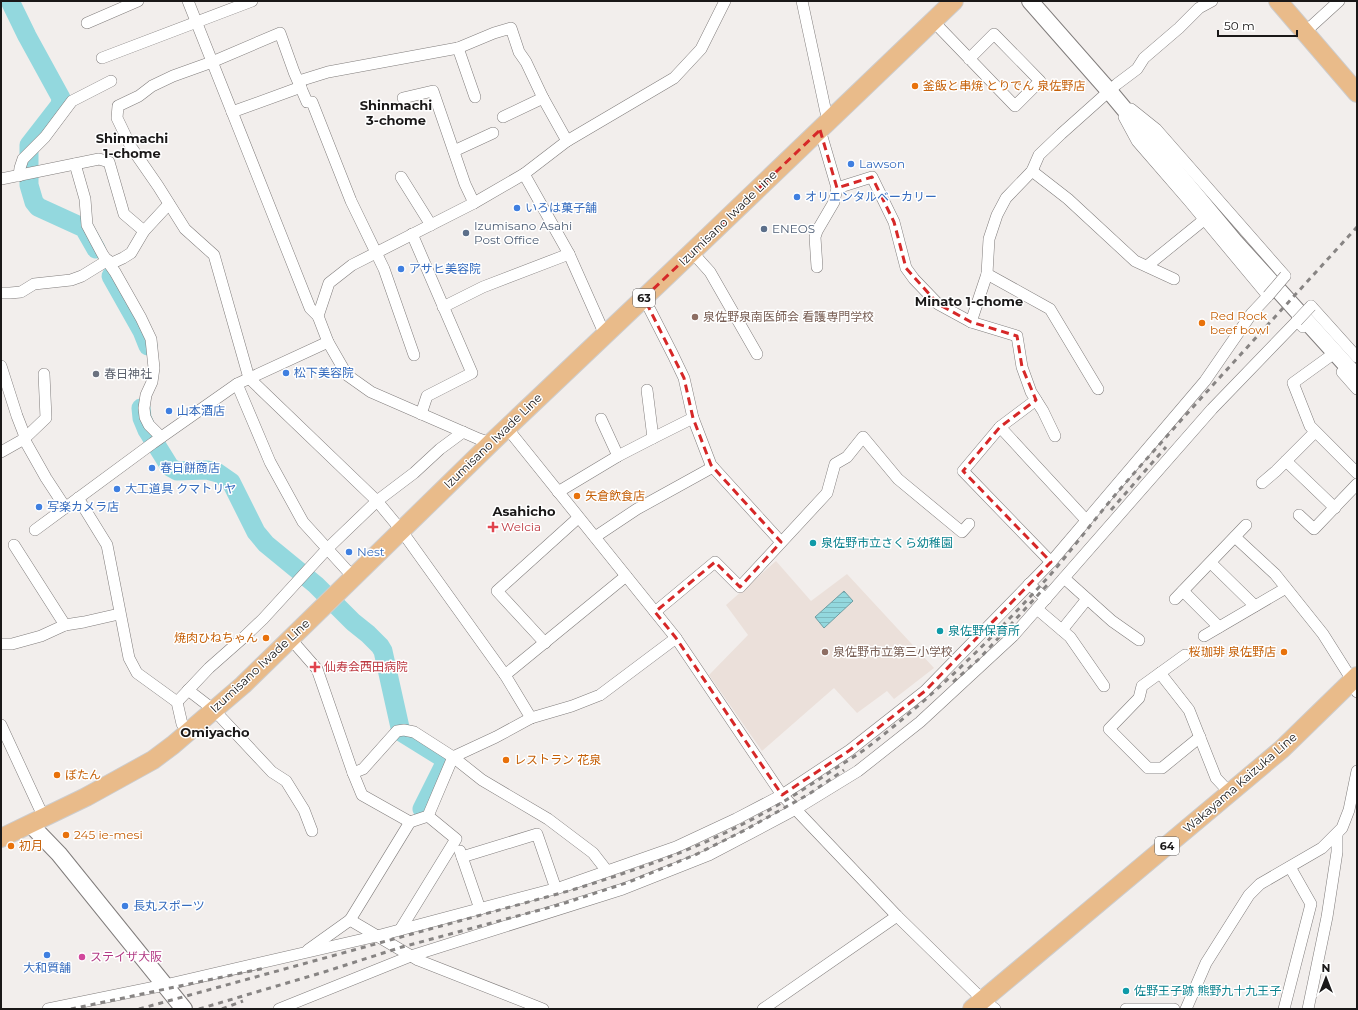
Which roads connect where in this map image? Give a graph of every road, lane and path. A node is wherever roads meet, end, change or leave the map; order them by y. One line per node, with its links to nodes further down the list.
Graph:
1 (138, 1): 13 (street)
2 (188, 1): 12 (street)
3 (252, 1): 12 (street)
4 (725, 1): 30 (street)
5 (802, 1): 28 (street)
6 (954, 1): 11 (main road, Izumisano Iwade Line / 63)
7 (1030, 1): 21 (street)
8 (1212, 1): 21 (street)
9 (1278, 1): 14 (main road)
10 (1339, 1): 14 (street)
11 (933, 21): 17 (street); 28 (main road, Izumisano Iwade Line / 63)
12 (196, 22): 16 (street); 18 (street)
13 (86, 23)
14 (1305, 32): 22 (main road)
15 (458, 48): 20 (street); 23 (street); 25 (street)
16 (102, 58)
17 (969, 59): 17 (street)
18 (212, 62): 20 (street); 26 (street); 40 (street)
19 (112, 80): 34 (street)
20 (300, 84): 26 (street); 46 (street)
21 (1110, 92): 33 (street); 41 (street); 54 (street, bridge); 69 (street)
22 (1357, 93)
23 (475, 97)
24 (403, 98): 31 (street)
25 (543, 98): 27 (street); 30 (street)
26 (232, 112): 57 (street)
27 (502, 117)
28 (824, 126): 38 (street); 45 (main road, Izumisano Iwade Line / 63)
29 (493, 132): 31 (street)
30 (567, 141): 35 (street)
31 (454, 151): 39 (street)
32 (75, 164): 34 (street); 43 (street); 48 (street)
33 (1032, 171): 49 (street); 51 (street)
34 (25, 174): 37 (street)
35 (524, 174): 39 (street); 47 (street)
36 (401, 177): 42 (street)
37 (1, 179)
38 (837, 188): 50 (street); 59 (street)
39 (474, 203): 42 (street)
40 (169, 204): 43 (street); 68 (street)
41 (1205, 220): 49 (street); 54 (street)
42 (431, 225): 44 (street)
43 (144, 231): 48 (street)
44 (412, 234): 46 (street); 56 (street)
45 (692, 252): 55 (main road, Izumisano Iwade Line / 63); 62 (street)
46 (375, 253): 57 (street); 63 (street)
47 (569, 254): 56 (street); 60 (street)
48 (106, 263): 53 (street); 85 (street)
49 (1147, 266): 52 (street)
50 (817, 267)
51 (987, 274): 59 (street); 71 (street)
52 (1174, 279)
53 (1, 293)
54 (1268, 296): 101 (street)
55 (644, 298): 60 (main road, Izumisano Iwade Line / 63); 76 (street)
56 (443, 307): 75 (street)
57 (318, 316): 61 (street)
58 (1297, 321): 64 (street); 65 (street, bridge); 115 (street)
59 (971, 322): 74 (street)
60 (605, 335): 79 (main road, Izumisano Iwade Line / 63)
61 (328, 342): 68 (street); 75 (street)
62 (757, 354)
63 (414, 355)
64 (1329, 357): 72 (street); 81 (street)
65 (1357, 358)
66 (1, 366): 84 (street)
67 (44, 374): 84 (street)
68 (249, 378): 70 (street); 96 (street)
69 (1357, 378)
70 (237, 384): 85 (street); 110 (street)
71 (1098, 389)
72 (1357, 389)
73 (647, 390): 83 (street)
74 (1036, 400): 78 (street); 82 (street)
75 (421, 414): 80 (street)
76 (693, 418): 83 (street); 90 (street)
77 (601, 419): 88 (street)
78 (1000, 426): 101 (street); 111 (street)
79 (507, 428): 86 (main road, Izumisano Iwade Line / 63); 94 (street)
80 (463, 432): 86 (street); 96 (street)
81 (1314, 432): 89 (street); 91 (street)
82 (1055, 436)
83 (653, 438): 88 (street)
84 (24, 439): 87 (street); 97 (street)
85 (157, 440): 95 (street)
86 (491, 443): 105 (main road, Izumisano Iwade Line / 63)
87 (1, 452)
88 (618, 456): 94 (street)
89 (1286, 461): 92 (street); 98 (street)
90 (713, 468): 106 (street); 108 (street)
91 (1357, 473)
92 (1262, 483)
93 (1357, 484): 98 (street)
94 (558, 492): 100 (street)
95 (78, 498): 97 (street); 123 (street)
96 (377, 502): 105 (street); 110 (street)
97 (66, 507): 104 (street)
98 (1335, 508): 99 (street)
99 (1299, 515)
100 (578, 518): 106 (street); 131 (street)
101 (1086, 520): 111 (street)
102 (969, 524): 108 (street)
103 (1246, 525): 107 (street)
104 (35, 530)
105 (401, 530): 114 (main road, Izumisano Iwade Line / 63); 135 (street)
106 (595, 537): 113 (street)
107 (1236, 537): 112 (street); 117 (street)
108 (782, 542): 122 (street)
109 (14, 545): 124 (street)
110 (327, 549): 114 (street); 138 (street)
111 (1051, 562): 116 (street)
112 (1210, 563): 120 (street); 125 (street)
113 (626, 576): 122 (street); 131 (street)
114 (352, 577): 130 (main road, Izumisano Iwade Line / 63)
115 (1064, 578): 118 (street); 119 (street)
116 (1029, 584): 118 (street); 149 (street)
117 (1286, 588): 120 (street); 136 (street)
118 (1046, 599): 121 (street)
119 (1087, 599): 126 (street); 129 (street)
120 (1255, 606): 125 (street)
121 (1037, 609): 126 (street); 150 (street)
122 (655, 612): 128 (street)
123 (120, 614): 124 (street); 139 (street)
124 (65, 625): 132 (street)
125 (1219, 627): 127 (street)
126 (1062, 630): 137 (street)
127 (1204, 636)
128 (676, 638): 141 (street); 149 (street)
129 (1139, 640)
130 (287, 641): 140 (main road, Izumisano Iwade Line / 63); 147 (street)
131 (545, 643): 135 (street)
132 (1, 644)
133 (1185, 655): 134 (street)
134 (1160, 673): 144 (street); 144 (street)
135 (505, 675): 141 (street)
136 (1355, 683): 148 (main road, Wakayama Kaizuka Line / 64)
137 (1104, 686)
138 (188, 690): 139 (street); 140 (street)
139 (177, 702): 143 (street)
140 (214, 710): 143 (main road, Izumisano Iwade Line / 63); 155 (street)
141 (531, 718): 145 (street)
142 (1, 725): 153 (street)
143 (190, 730): 153 (main road, Izumisano Iwade Line / 63)
144 (1200, 737): 148 (street)
145 (453, 757): 147 (street); 151 (street); 152 (street)
146 (1357, 771): 157 (street)
147 (353, 773): 154 (street)
148 (1230, 793): 172 (main road, Wakayama Kaizuka Line / 64)
149 (782, 795): 150 (street); 162 (street)
150 (796, 809): 165 (street); 170 (street)
151 (428, 816): 154 (street); 159 (street)
152 (548, 819): 156 (street); 162 (street)
153 (37, 821): 158 (main road, Izumisano Iwade Line / 63); 171 (street)
154 (410, 822): 166 (street)
155 (312, 831)
156 (537, 834): 160 (street); 163 (street)
157 (1337, 834): 161 (street); 182 (street)
158 (1, 838)
159 (456, 839): 160 (street); 167 (street)
160 (462, 857): 164 (street)
161 (1290, 867): 180 (street); 181 (street)
162 (607, 871): 163 (street)
163 (556, 889): 164 (street)
164 (480, 909): 167 (street)
165 (897, 916): 172 (street); 177 (street)
166 (350, 920): 168 (street); 169 (street)
167 (400, 930): 168 (street)
168 (378, 936): 169 (street); 170 (street)
169 (303, 953): 171 (street)
170 (411, 956): 175 (street); 176 (street)
171 (165, 985): 173 (street); 174 (street)
172 (983, 1006)
173 (48, 1009)
174 (184, 1009)
175 (279, 1009)
176 (543, 1009)
177 (763, 1009)
178 (1126, 1009): 179 (street)
179 (1174, 1009)
180 (1186, 1009)
181 (1284, 1009)
182 (1308, 1009)

